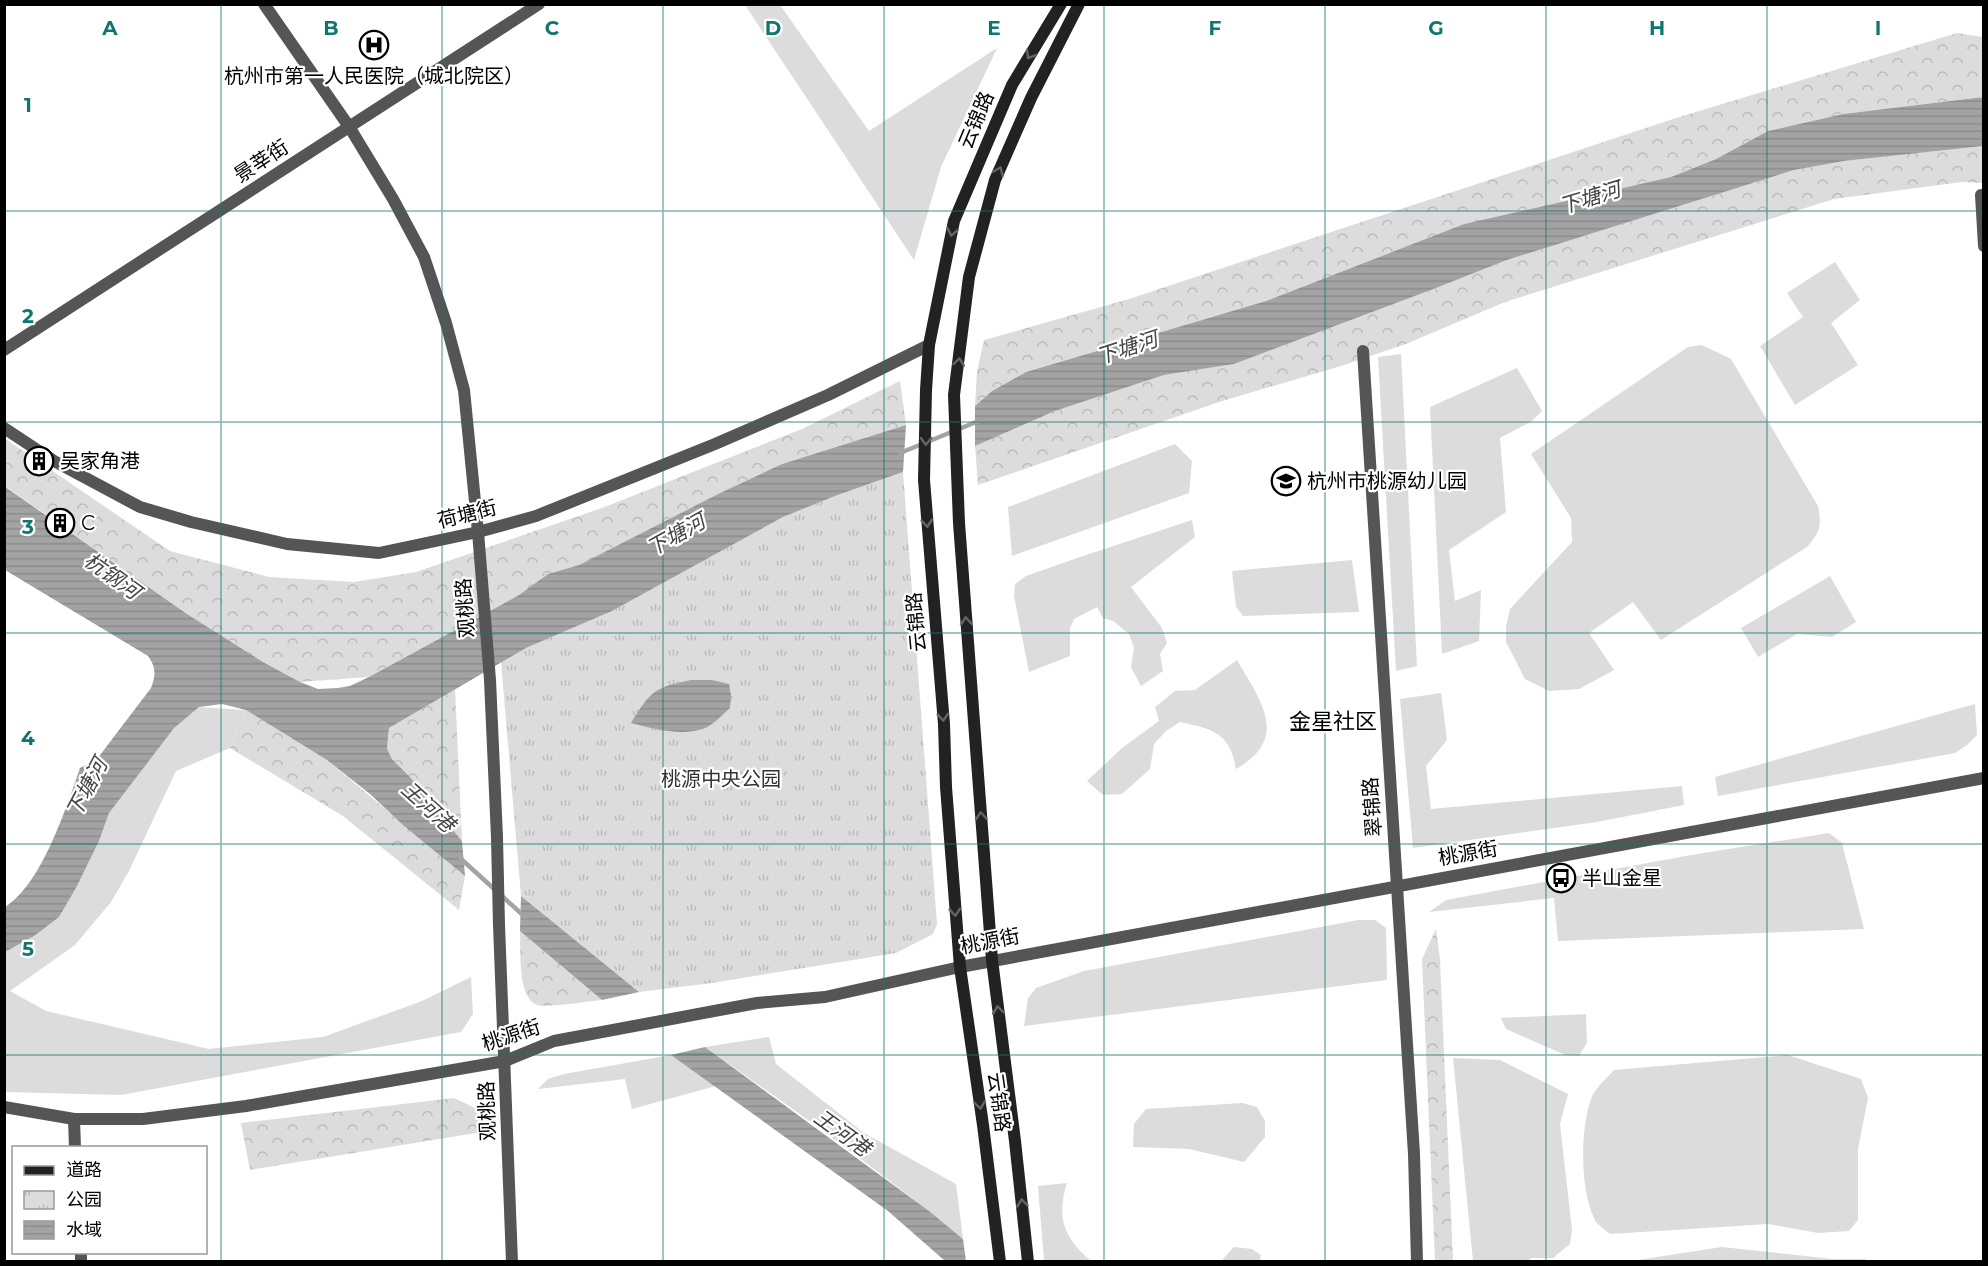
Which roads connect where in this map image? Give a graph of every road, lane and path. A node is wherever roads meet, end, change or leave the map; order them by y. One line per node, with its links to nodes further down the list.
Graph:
1 (264, 4): 5 (street, 观桃路)
2 (539, 4): 5 (street, 景莘街)
3 (1061, 4): 8 (main road, 云锦路, one-way to 8)
4 (1079, 4): 15 (main road, 云锦路, one-way to 4)
5 (350, 128): 9 (street, 景莘街); 12 (street, 观桃路)
6 (1981, 195): 7 (street)
7 (1983, 246)
8 (929, 345): 12 (street, 荷塘街); 16 (main road, 云锦路, one-way to 16)
9 (4, 350)
10 (1363, 351): 14 (street, 翠锦路)
11 (4, 428): 12 (street, 荷塘街)
12 (478, 532): 17 (street, 观桃路)
13 (1983, 778): 14 (street, 桃源街)
14 (1397, 886): 15 (street, 桃源街); 24 (street, 翠锦路)
15 (992, 960): 16 (street, 桃源街); 23 (main road, 云锦路, one-way to 15)
16 (960, 967): 17 (street, 桃源街); 22 (main road, 云锦路, one-way to 22)
17 (505, 1061): 19 (street, 桃源街); 21 (street, 观桃路)
18 (4, 1107): 19 (street, 桃源街)
19 (74, 1119): 20 (street)
20 (75, 1146)
21 (512, 1262)
22 (1000, 1262)
23 (1028, 1262)
24 (1417, 1262)

